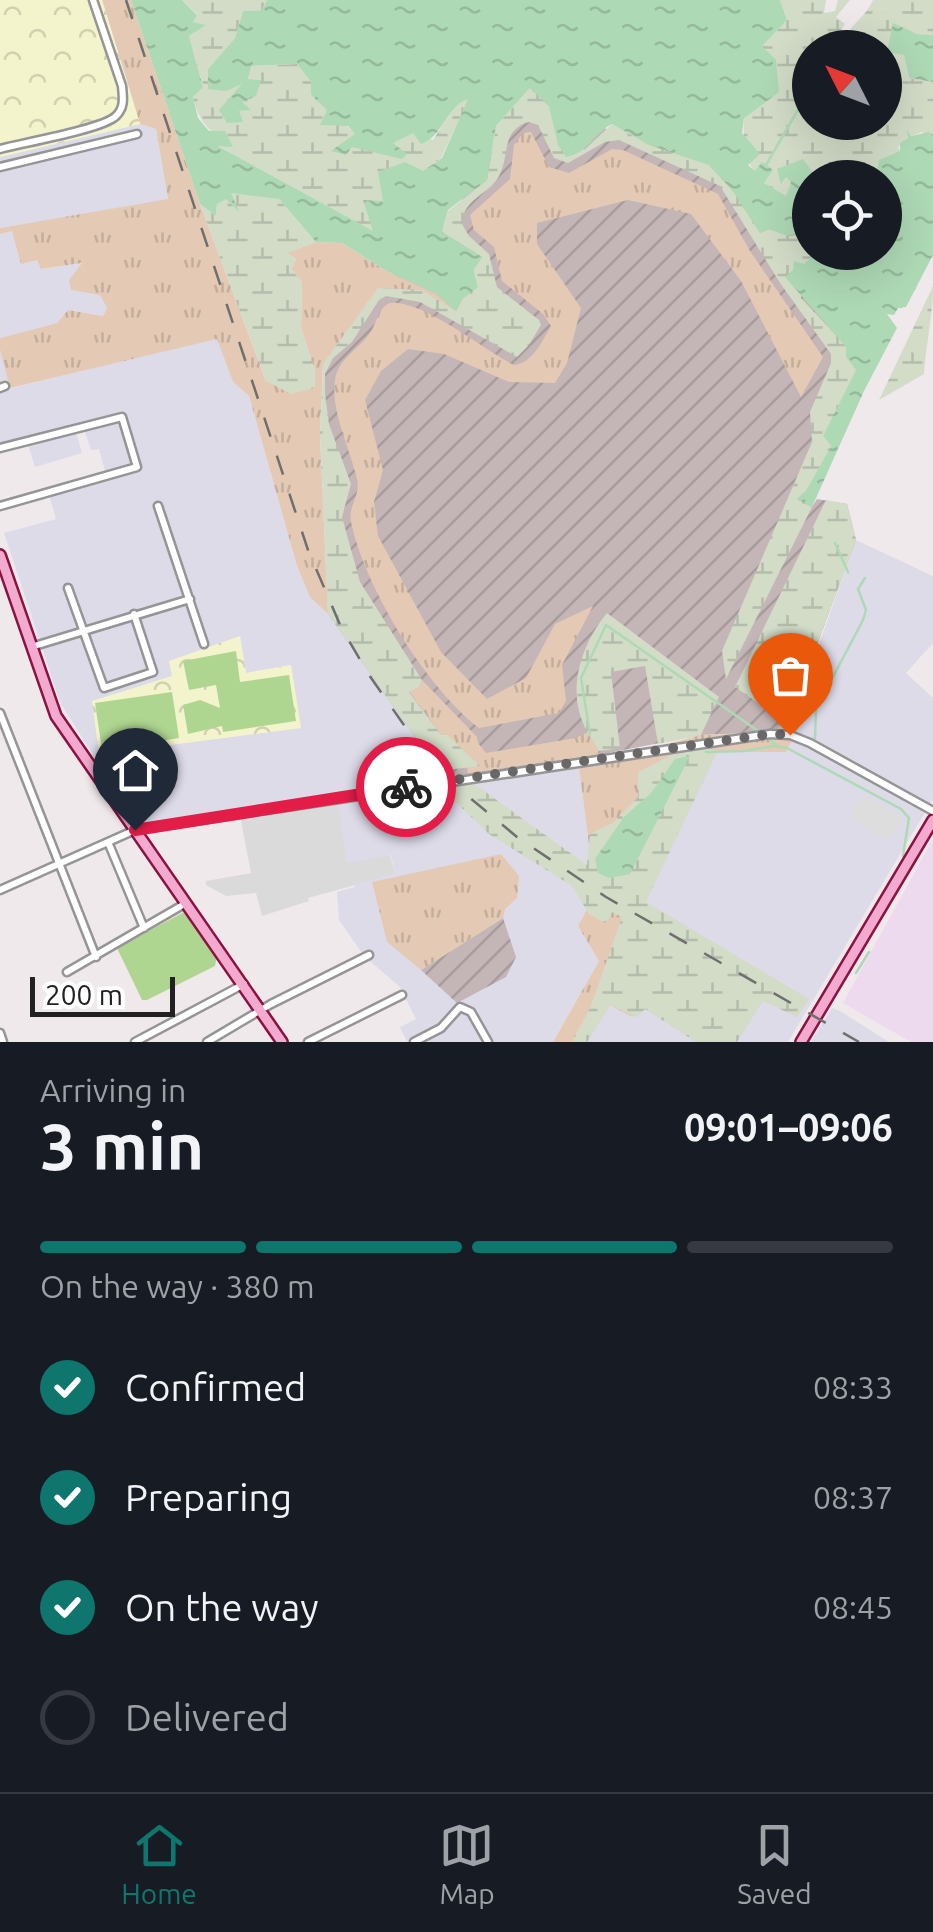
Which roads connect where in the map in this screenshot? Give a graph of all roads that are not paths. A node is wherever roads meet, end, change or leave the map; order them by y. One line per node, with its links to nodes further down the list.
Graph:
1 (93, 0): 3 (street)
2 (137, 134): 4 (street)
3 (0, 148)
4 (0, 167)
5 (0, 448): 6 (street)
6 (0, 506)
7 (158, 506): 10 (street)
8 (0, 556): 14 (main road)
9 (68, 588): 12 (street)
10 (190, 599): 11 (street); 13 (street)
11 (134, 614): 12 (street); 12 (street)
12 (83, 631): 14 (street)
13 (204, 644)
14 (30, 648): 18 (main road)
15 (0, 713): 20 (street)
16 (933, 811): 18 (street)
17 (933, 820): 38 (main road)
18 (135, 830): 19 (street); 27 (main road)
19 (108, 842): 20 (street); 23 (street)
20 (59, 864): 21 (street); 25 (street)
21 (0, 890)
22 (182, 906): 23 (street)
23 (144, 928): 25 (street)
24 (369, 955): 29 (street)
25 (96, 957): 26 (street)
26 (67, 972)
27 (244, 984): 29 (main road); 32 (street)
28 (402, 994): 35 (street)
29 (262, 1012): 33 (street); 34 (main road)
30 (0, 1033): 31 (street)
31 (4, 1042)
32 (135, 1042)
33 (207, 1042)
34 (282, 1042)
35 (308, 1042)
36 (414, 1042): 37 (street)
37 (488, 1042)
38 (801, 1042)

